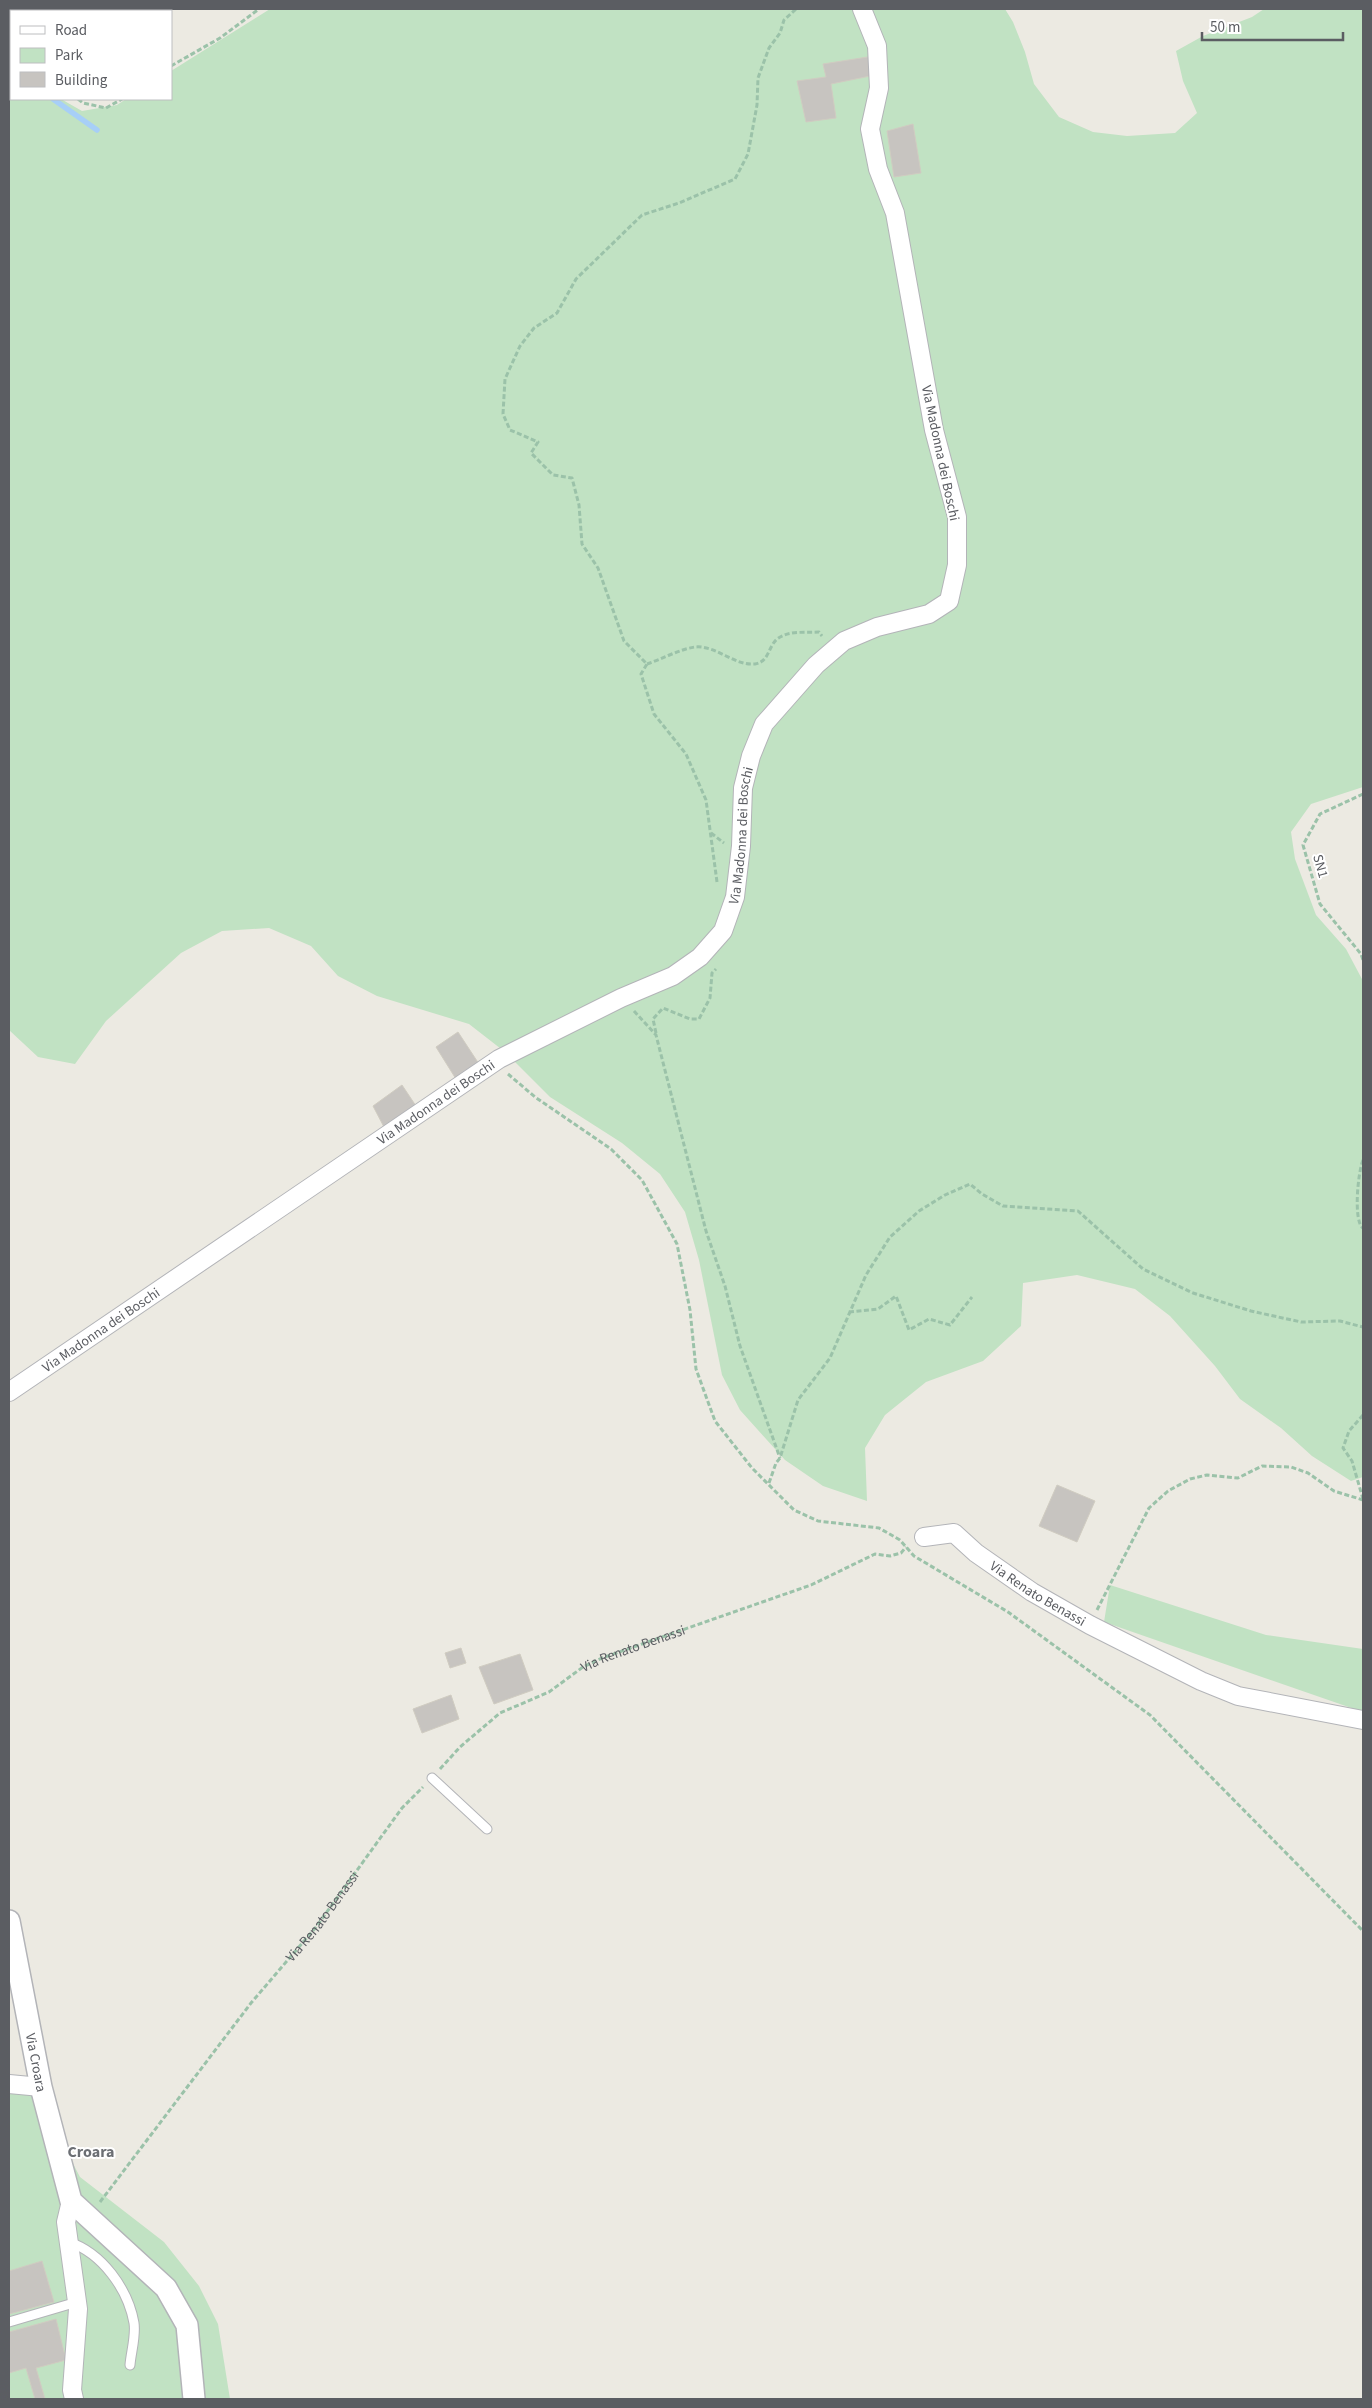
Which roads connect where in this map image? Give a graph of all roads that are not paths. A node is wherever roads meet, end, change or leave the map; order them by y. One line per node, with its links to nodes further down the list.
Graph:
1 (862, 9): 2 (street, Via Madonna dei Boschi)
2 (9, 1392)
3 (924, 1537): 4 (street, Via Renato Benassi)
4 (1363, 1720)
5 (432, 1778): 6 (lane)
6 (487, 1829)
7 (9, 1920): 9 (street, Via Croara)
8 (9, 2084): 9 (street)
9 (41, 2087): 10 (street, Via Croara)
10 (72, 2201): 11 (street, Via Croara); 16 (street, Via Croara)
11 (69, 2242): 12 (street, Via Croara); 14 (lane)
12 (77, 2302): 13 (lane); 15 (street, Via Croara)
13 (9, 2322)
14 (130, 2365)
15 (74, 2399)
16 (194, 2399)

